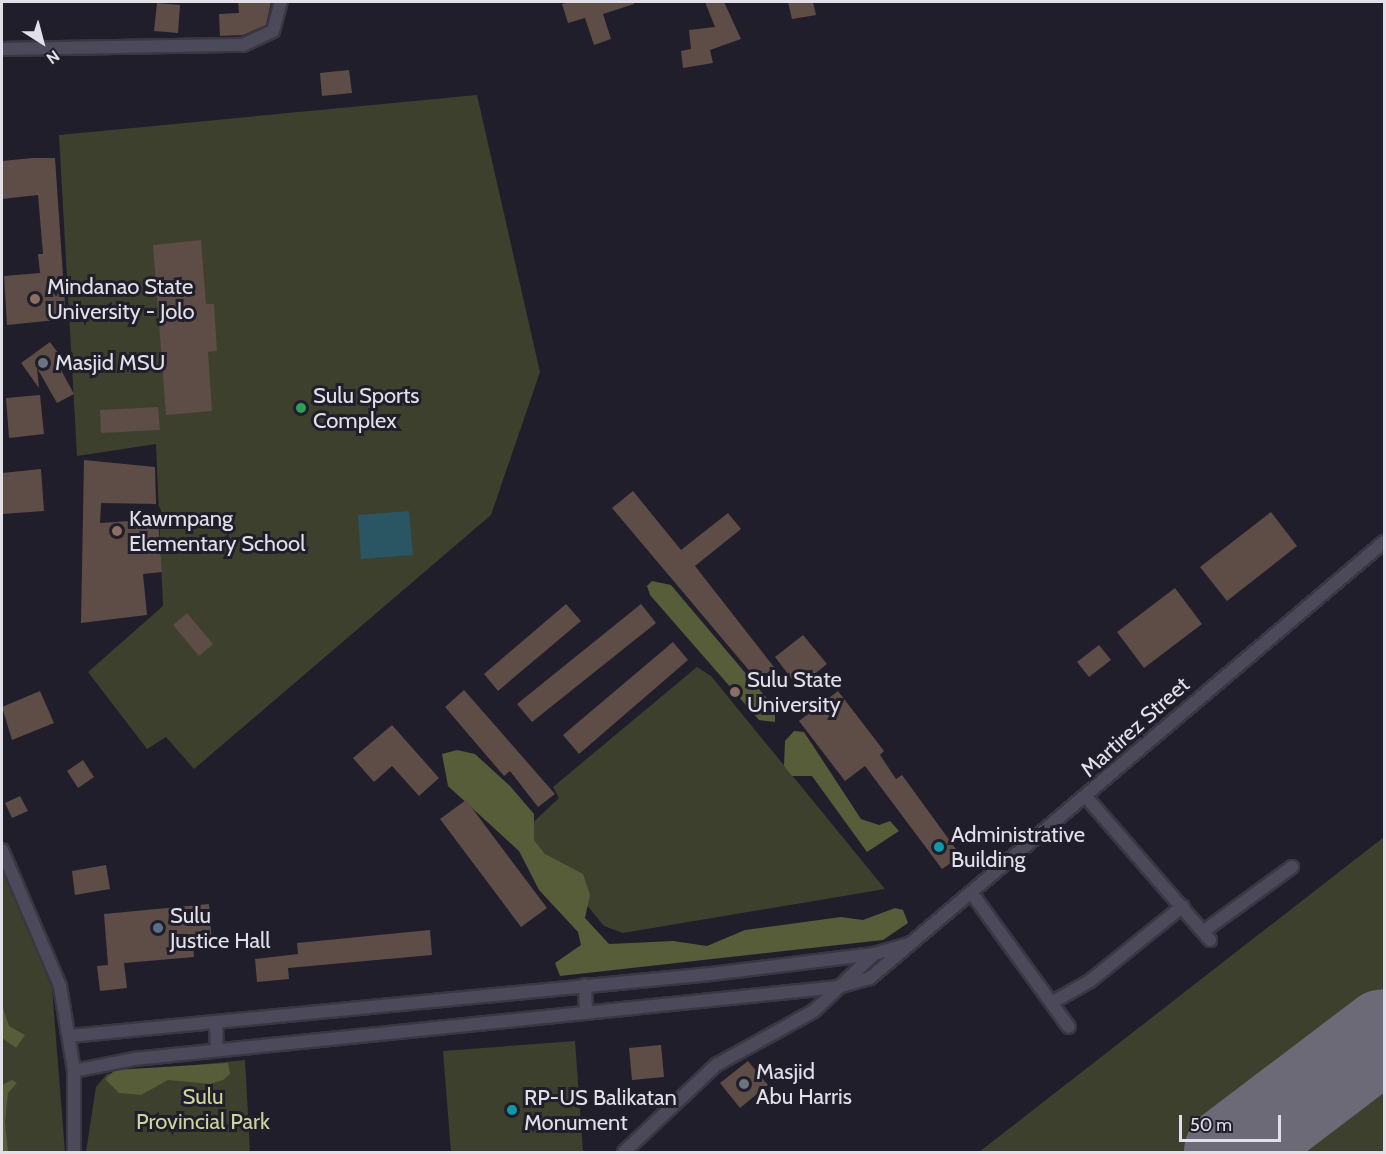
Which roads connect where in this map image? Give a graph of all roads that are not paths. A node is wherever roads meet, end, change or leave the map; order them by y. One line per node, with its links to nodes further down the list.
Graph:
1 (281, 2): 2 (street)
2 (2, 49)
3 (1384, 542): 4 (street, Martirez Street)
4 (1087, 798): 7 (street, Martirez Street); 8 (street)
5 (3, 847): 17 (street)
6 (1292, 867): 8 (street)
7 (973, 895): 9 (street, Martirez Street); 13 (street)
8 (1183, 906): 13 (street)
9 (914, 943): 10 (street); 12 (street, Martirez Street)
10 (874, 954): 11 (street); 12 (street)
11 (585, 985): 14 (street); 15 (street)
12 (838, 987): 14 (street); 21 (street)
13 (1053, 1002): 16 (street)
14 (586, 1011): 18 (street)
15 (216, 1026): 17 (street); 18 (street)
16 (1069, 1027)
17 (70, 1036): 19 (street)
18 (217, 1050): 19 (street)
19 (74, 1071): 20 (street)
20 (74, 1152)
21 (624, 1152)

